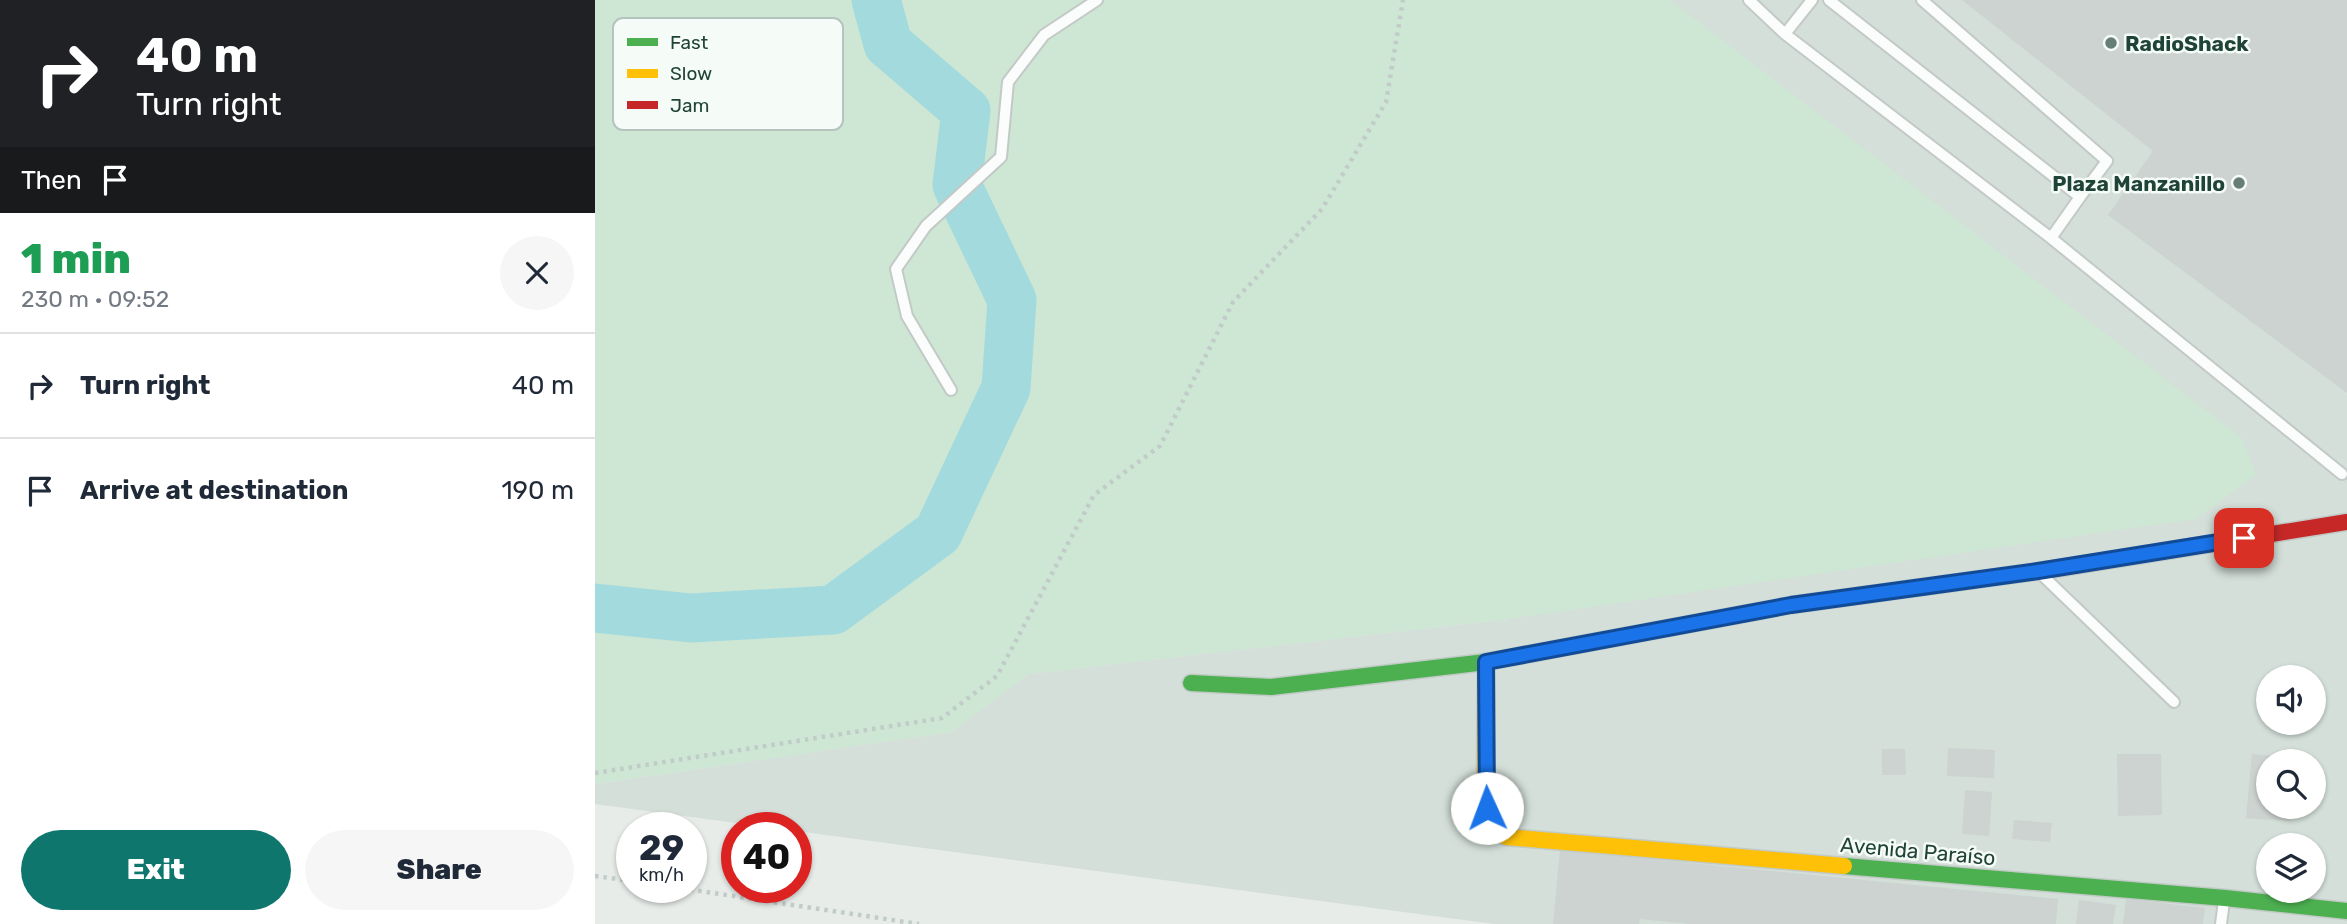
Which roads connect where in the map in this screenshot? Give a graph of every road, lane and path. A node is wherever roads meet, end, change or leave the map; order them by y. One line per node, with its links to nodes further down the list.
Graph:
1 (1097, 0): 10 (lane)
2 (1402, 0): 17 (path)
3 (1749, 0): 7 (lane)
4 (1812, 0): 7 (lane)
5 (1829, 0): 8 (lane)
6 (1922, 0): 8 (lane)
7 (1785, 34): 9 (lane)
8 (2080, 197): 9 (lane)
9 (2051, 238): 11 (lane)
10 (951, 390)
11 (2342, 474)
12 (2347, 522): 13 (street)
13 (2038, 571): 14 (street); 16 (lane)
14 (1486, 662): 15 (street); 21 (street, Avenida Paraíso)
15 (1191, 683)
16 (2175, 702)
17 (595, 773)
18 (595, 876): 19 (path)
19 (616, 879)
20 (707, 892): 23 (path)
21 (2225, 898): 22 (street, Avenida Paraíso); 24 (lane)
22 (2347, 911)
23 (919, 924)
24 (2221, 924)

